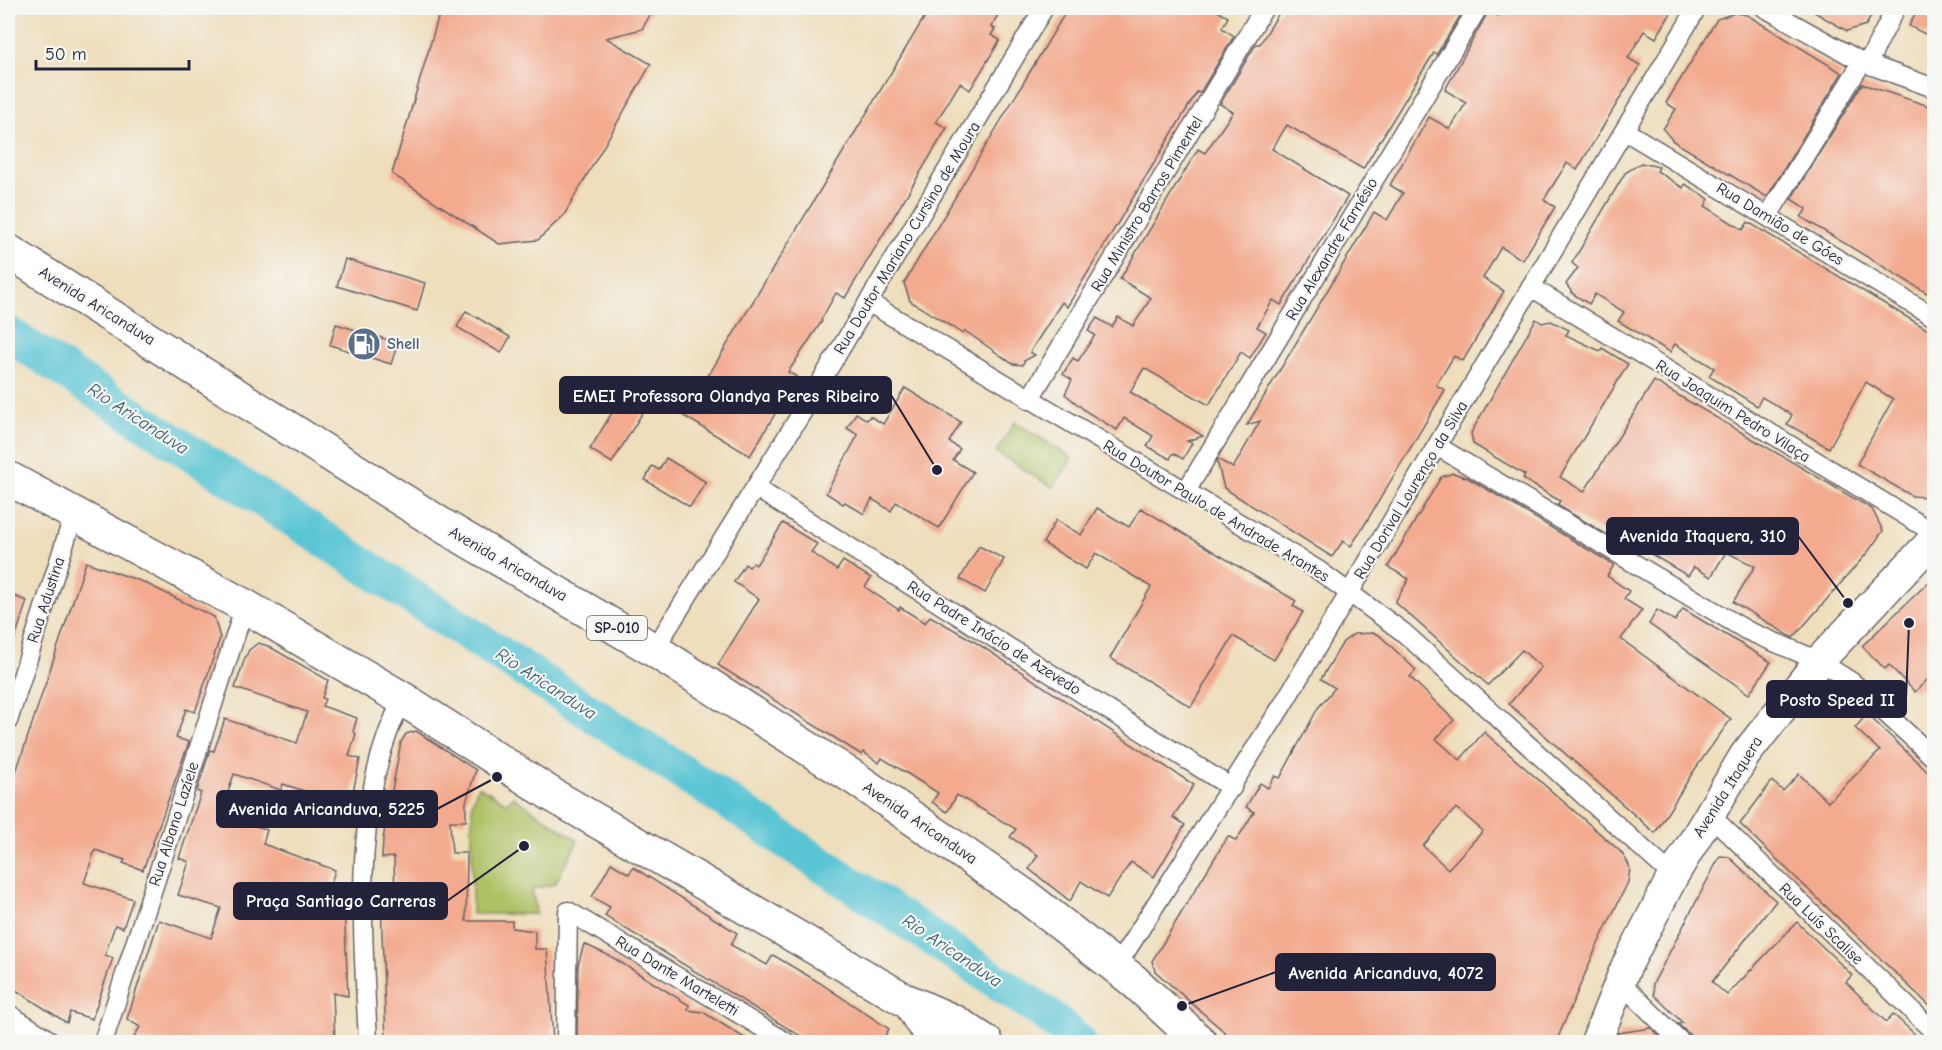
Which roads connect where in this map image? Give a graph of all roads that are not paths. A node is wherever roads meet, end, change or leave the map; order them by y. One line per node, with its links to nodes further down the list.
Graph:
1 (1044, 8): 13 (street, Rua Doutor Mariano Cursino de Moura)
2 (1264, 8): 15 (street, Rua Ministro Barros Pimentel)
3 (1478, 8): 19 (street, Rua Alexandre Farnésio)
4 (1697, 8): 9 (street, Rua Dorival Lourenço da Silva)
5 (1765, 8): 7 (street)
6 (1896, 8): 7 (street)
7 (1865, 63): 8 (street); 10 (street)
8 (1935, 88)
9 (1625, 131): 10 (street, Rua Damião de Góes); 12 (street, Rua Dorival Lourenço da Silva)
10 (1768, 216): 14 (street, Rua Damião de Góes)
11 (8, 251): 25 (highway, Avenida Aricanduva / SP-010)
12 (1531, 287): 16 (street, Rua Dorival Lourenço da Silva); 21 (street, Rua Joaquim Pedro Vilaça)
13 (868, 302): 15 (street, Rua Doutor Paulo de Andrade Arantes); 18 (street, Rua Doutor Mariano Cursino de Moura)
14 (1935, 317)
15 (1029, 400): 19 (street, Rua Doutor Paulo de Andrade Arantes)
16 (1437, 446): 23 (street, Rua Dorival Lourenço da Silva); 26 (street)
17 (8, 478): 20 (highway)
18 (756, 488): 25 (street, Rua Doutor Mariano Cursino de Moura); 30 (street, Rua Padre Inácio de Azevedo)
19 (1186, 491): 23 (street, Rua Doutor Paulo de Andrade Arantes)
20 (74, 513): 24 (highway); 28 (street, Rua Adustina)
21 (1935, 533)
22 (1935, 539): 26 (main road, Avenida Itaquera)
23 (1350, 592): 30 (street, Rua Dorival Lourenço da Silva); 32 (street, Rua Doutor Paulo de Andrade Arantes)
24 (245, 606): 27 (highway); 39 (street, Rua Albano Lazíele)
25 (654, 650): 33 (highway, Avenida Aricanduva / SP-010)
26 (1819, 661): 29 (street); 31 (main road, Avenida Itaquera)
27 (403, 699): 35 (highway); 40 (street)
28 (8, 721)
29 (1935, 758)
30 (1232, 788): 33 (street, Rua Dorival Lourenço da Silva)
31 (1709, 814): 32 (main road, Avenida Itaquera); 37 (street, Rua Luís Scalise)
32 (1673, 876): 34 (main road, Avenida Itaquera)
33 (1116, 967): 45 (highway, Avenida Aricanduva / SP-010)
34 (1620, 982): 46 (main road, Avenida Itaquera); 47 (street)
35 (905, 1000): 43 (main road); 44 (highway)
36 (8, 1019): 38 (main road)
37 (1935, 1032)
38 (45, 1042)
39 (103, 1042)
40 (368, 1042)
41 (566, 1042): 42 (street, Rua Dante Marteletti)
42 (786, 1042)
43 (936, 1042)
44 (986, 1042)
45 (1200, 1042)
46 (1596, 1042)
47 (1681, 1042)

